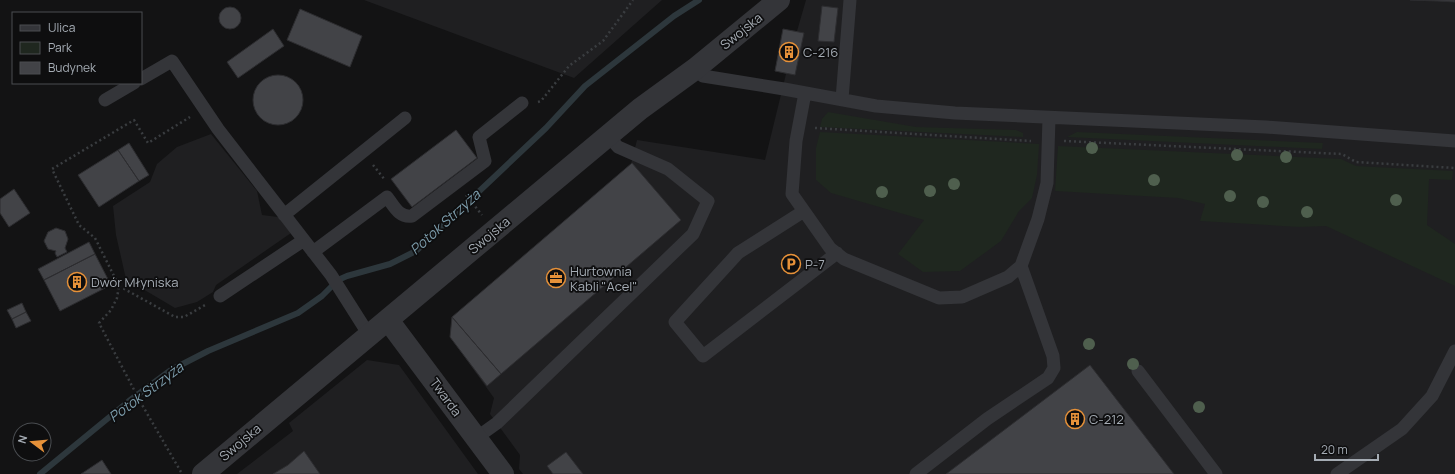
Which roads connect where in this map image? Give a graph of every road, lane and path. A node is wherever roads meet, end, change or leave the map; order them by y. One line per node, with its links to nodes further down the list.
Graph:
1 (633, 0): 10 (path)
2 (779, 0): 4 (street, Swojska)
3 (850, 0): 8 (lane)
4 (694, 68): 7 (lane); 15 (street, Swojska)
5 (142, 78): 11 (lane)
6 (132, 84): 9 (lane)
7 (805, 93): 8 (lane); 14 (lane)
8 (842, 99): 13 (lane)
9 (105, 100)
10 (522, 103): 21 (lane)
11 (204, 108): 24 (lane); 29 (path)
12 (405, 118): 18 (lane)
13 (1049, 118): 16 (lane); 17 (lane)
14 (799, 124): 16 (path); 23 (lane)
15 (608, 136): 31 (street, Swojska); 35 (lane)
16 (1049, 141): 19 (path); 28 (lane)
17 (1455, 141)
18 (363, 152): 20 (path); 24 (lane)
19 (1455, 168)
20 (390, 186)
21 (460, 187): 22 (path); 26 (lane)
22 (475, 207)
23 (804, 211): 27 (lane); 27 (lane)
24 (284, 215): 25 (lane)
25 (304, 240): 26 (lane); 30 (lane)
26 (313, 252): 32 (lane)
27 (837, 253): 28 (lane)
28 (1021, 266): 38 (lane)
29 (119, 286): 30 (path); 36 (path)
30 (220, 296)
31 (388, 320): 32 (street, Swojska); 35 (street, Twarda)
32 (369, 335): 36 (street, Swojska)
33 (1455, 351): 40 (lane)
34 (1138, 371): 39 (lane)
35 (476, 438): 37 (street, Twarda)
36 (192, 474)
37 (503, 474)
38 (916, 474)
39 (1216, 474)
40 (1338, 474)

